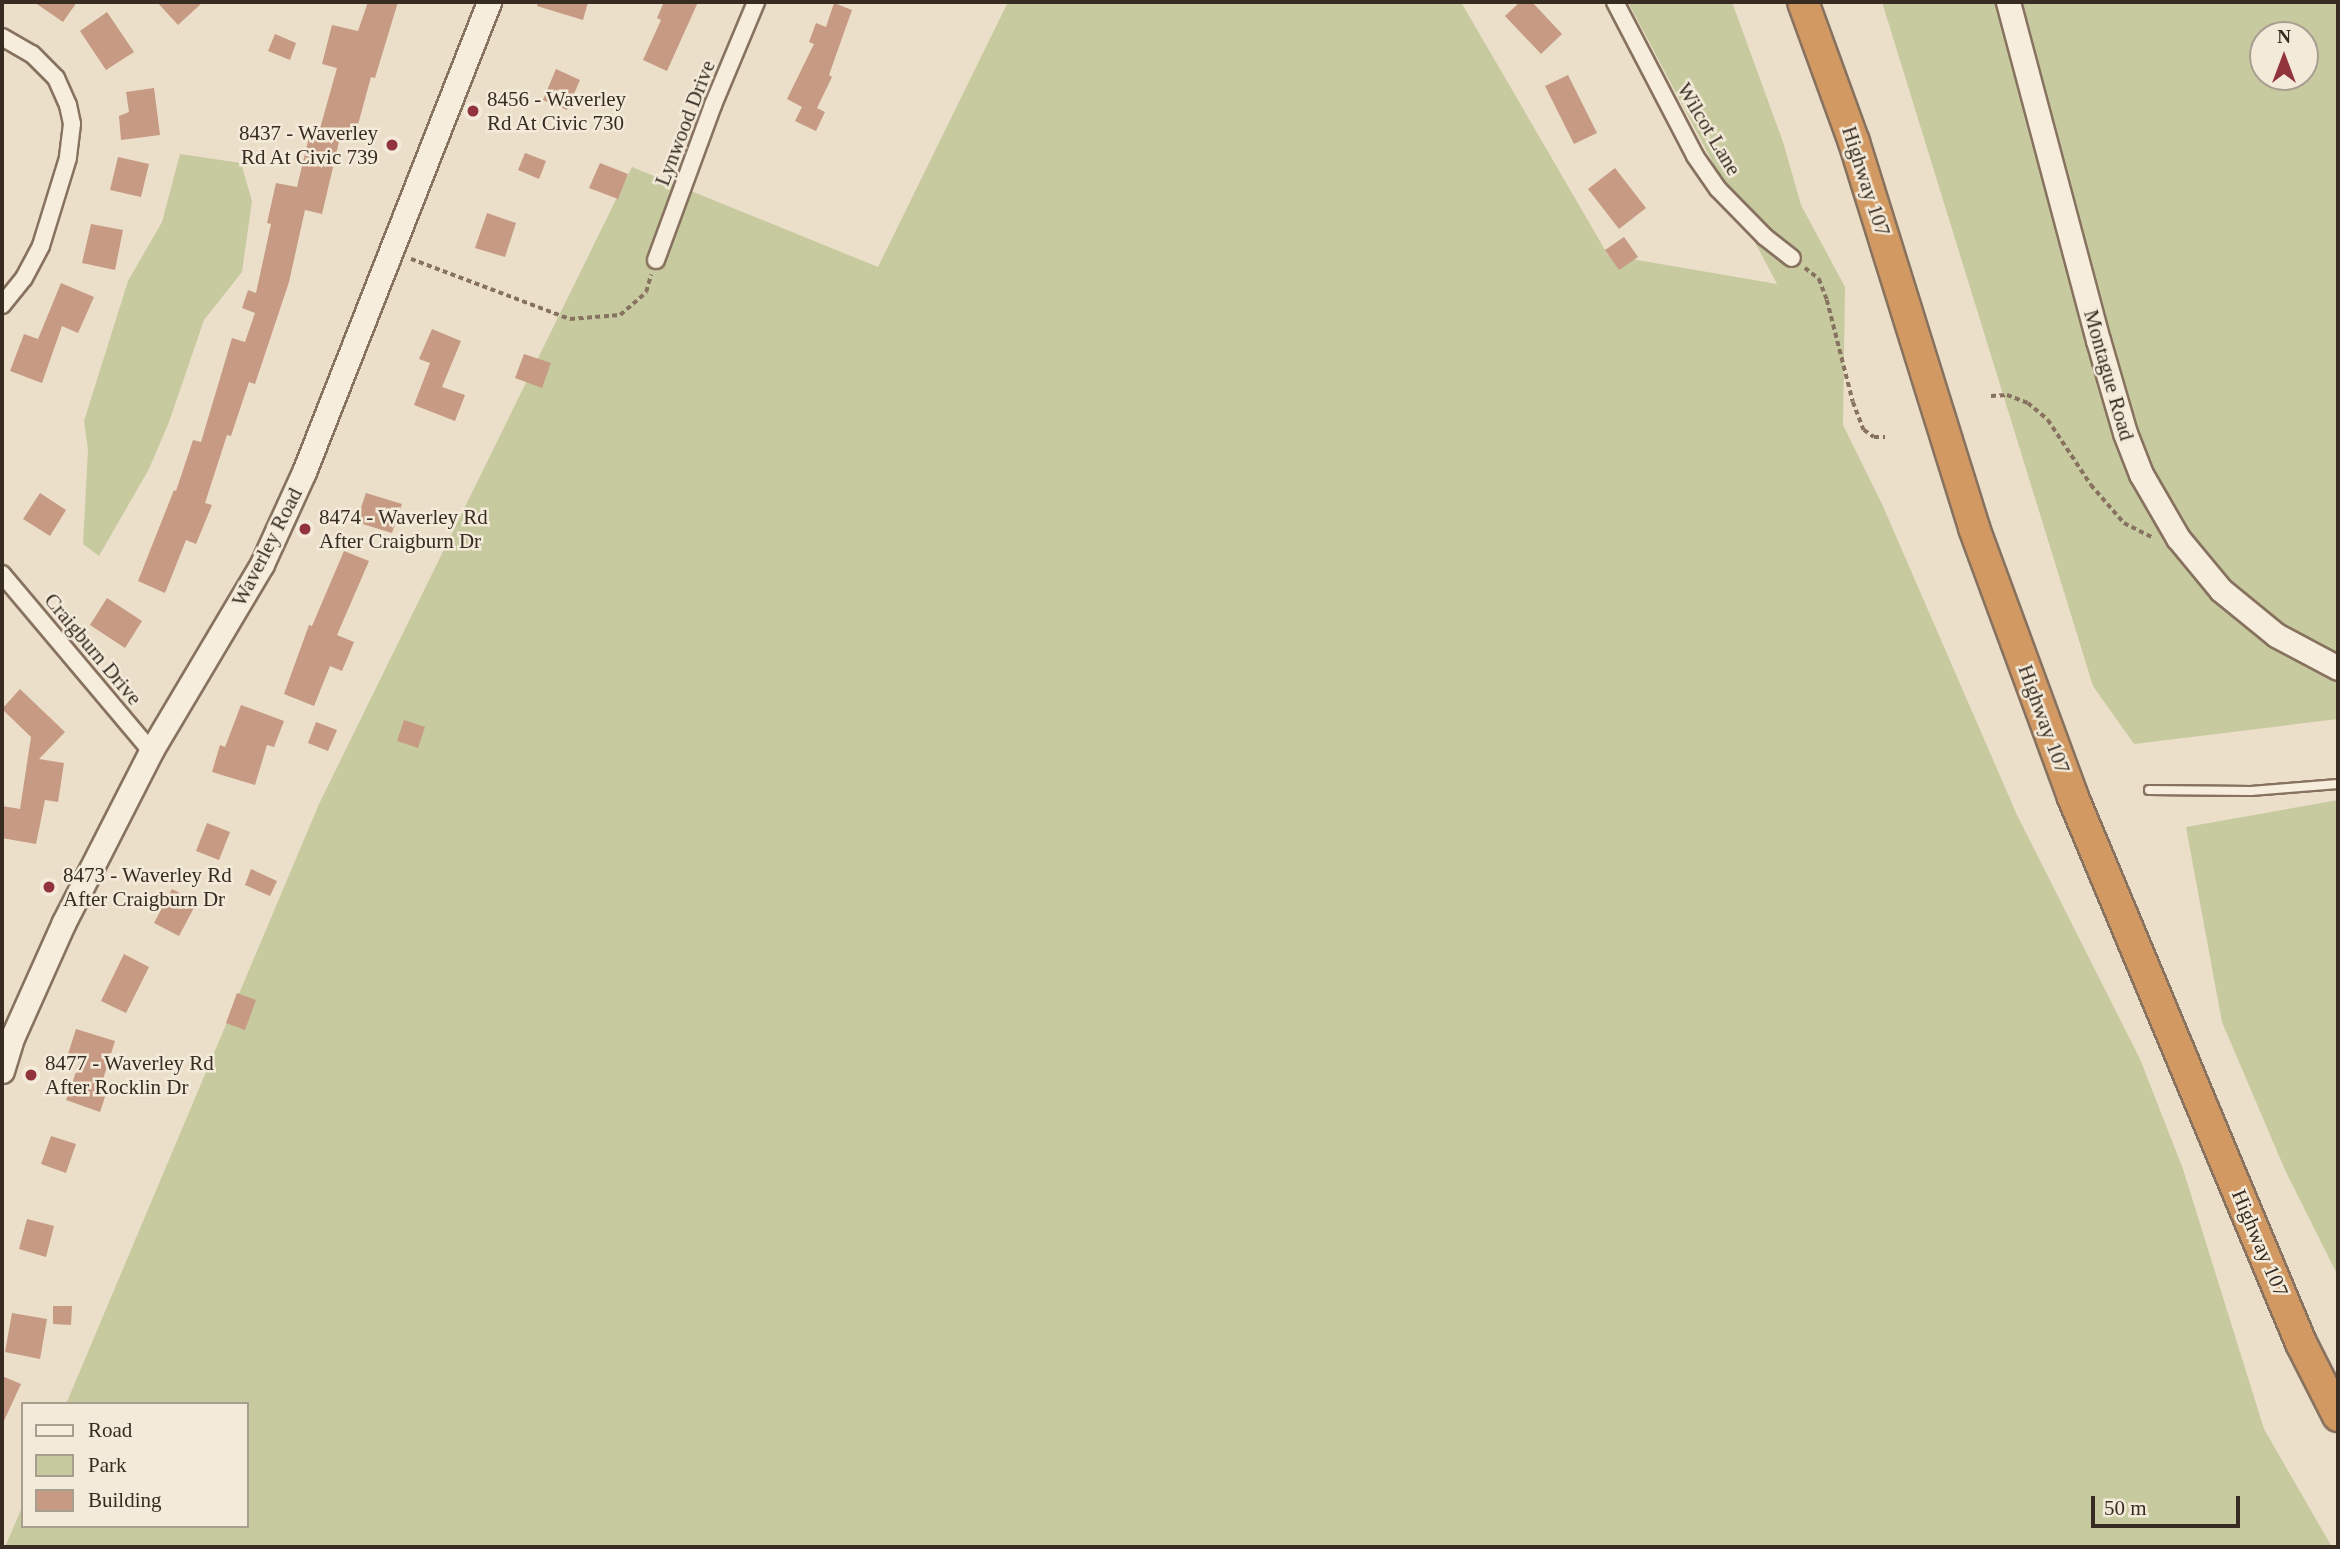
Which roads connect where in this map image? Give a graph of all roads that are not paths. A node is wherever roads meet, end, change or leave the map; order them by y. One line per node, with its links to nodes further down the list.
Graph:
1 (489, 2): 15 (main road, Waverley Road)
2 (756, 2): 11 (street, Lynwood Drive)
3 (1615, 2): 10 (street, Wilcot Lane)
4 (1790, 2): 9 (highway)
5 (1803, 2): 9 (highway, Highway 107)
6 (1819, 2): 9 (highway)
7 (2008, 2): 14 (main road, Montague Road)
8 (2, 37): 12 (street)
9 (1854, 142): 19 (highway, Highway 107)
10 (1792, 258)
11 (656, 260)
12 (2, 305)
13 (2, 574): 15 (street, Craigburn Drive)
14 (2338, 668)
15 (151, 751): 18 (main road, Waverley Road)
16 (2338, 784): 17 (lane)
17 (2149, 790)
18 (2, 1071)
19 (2338, 1416)

